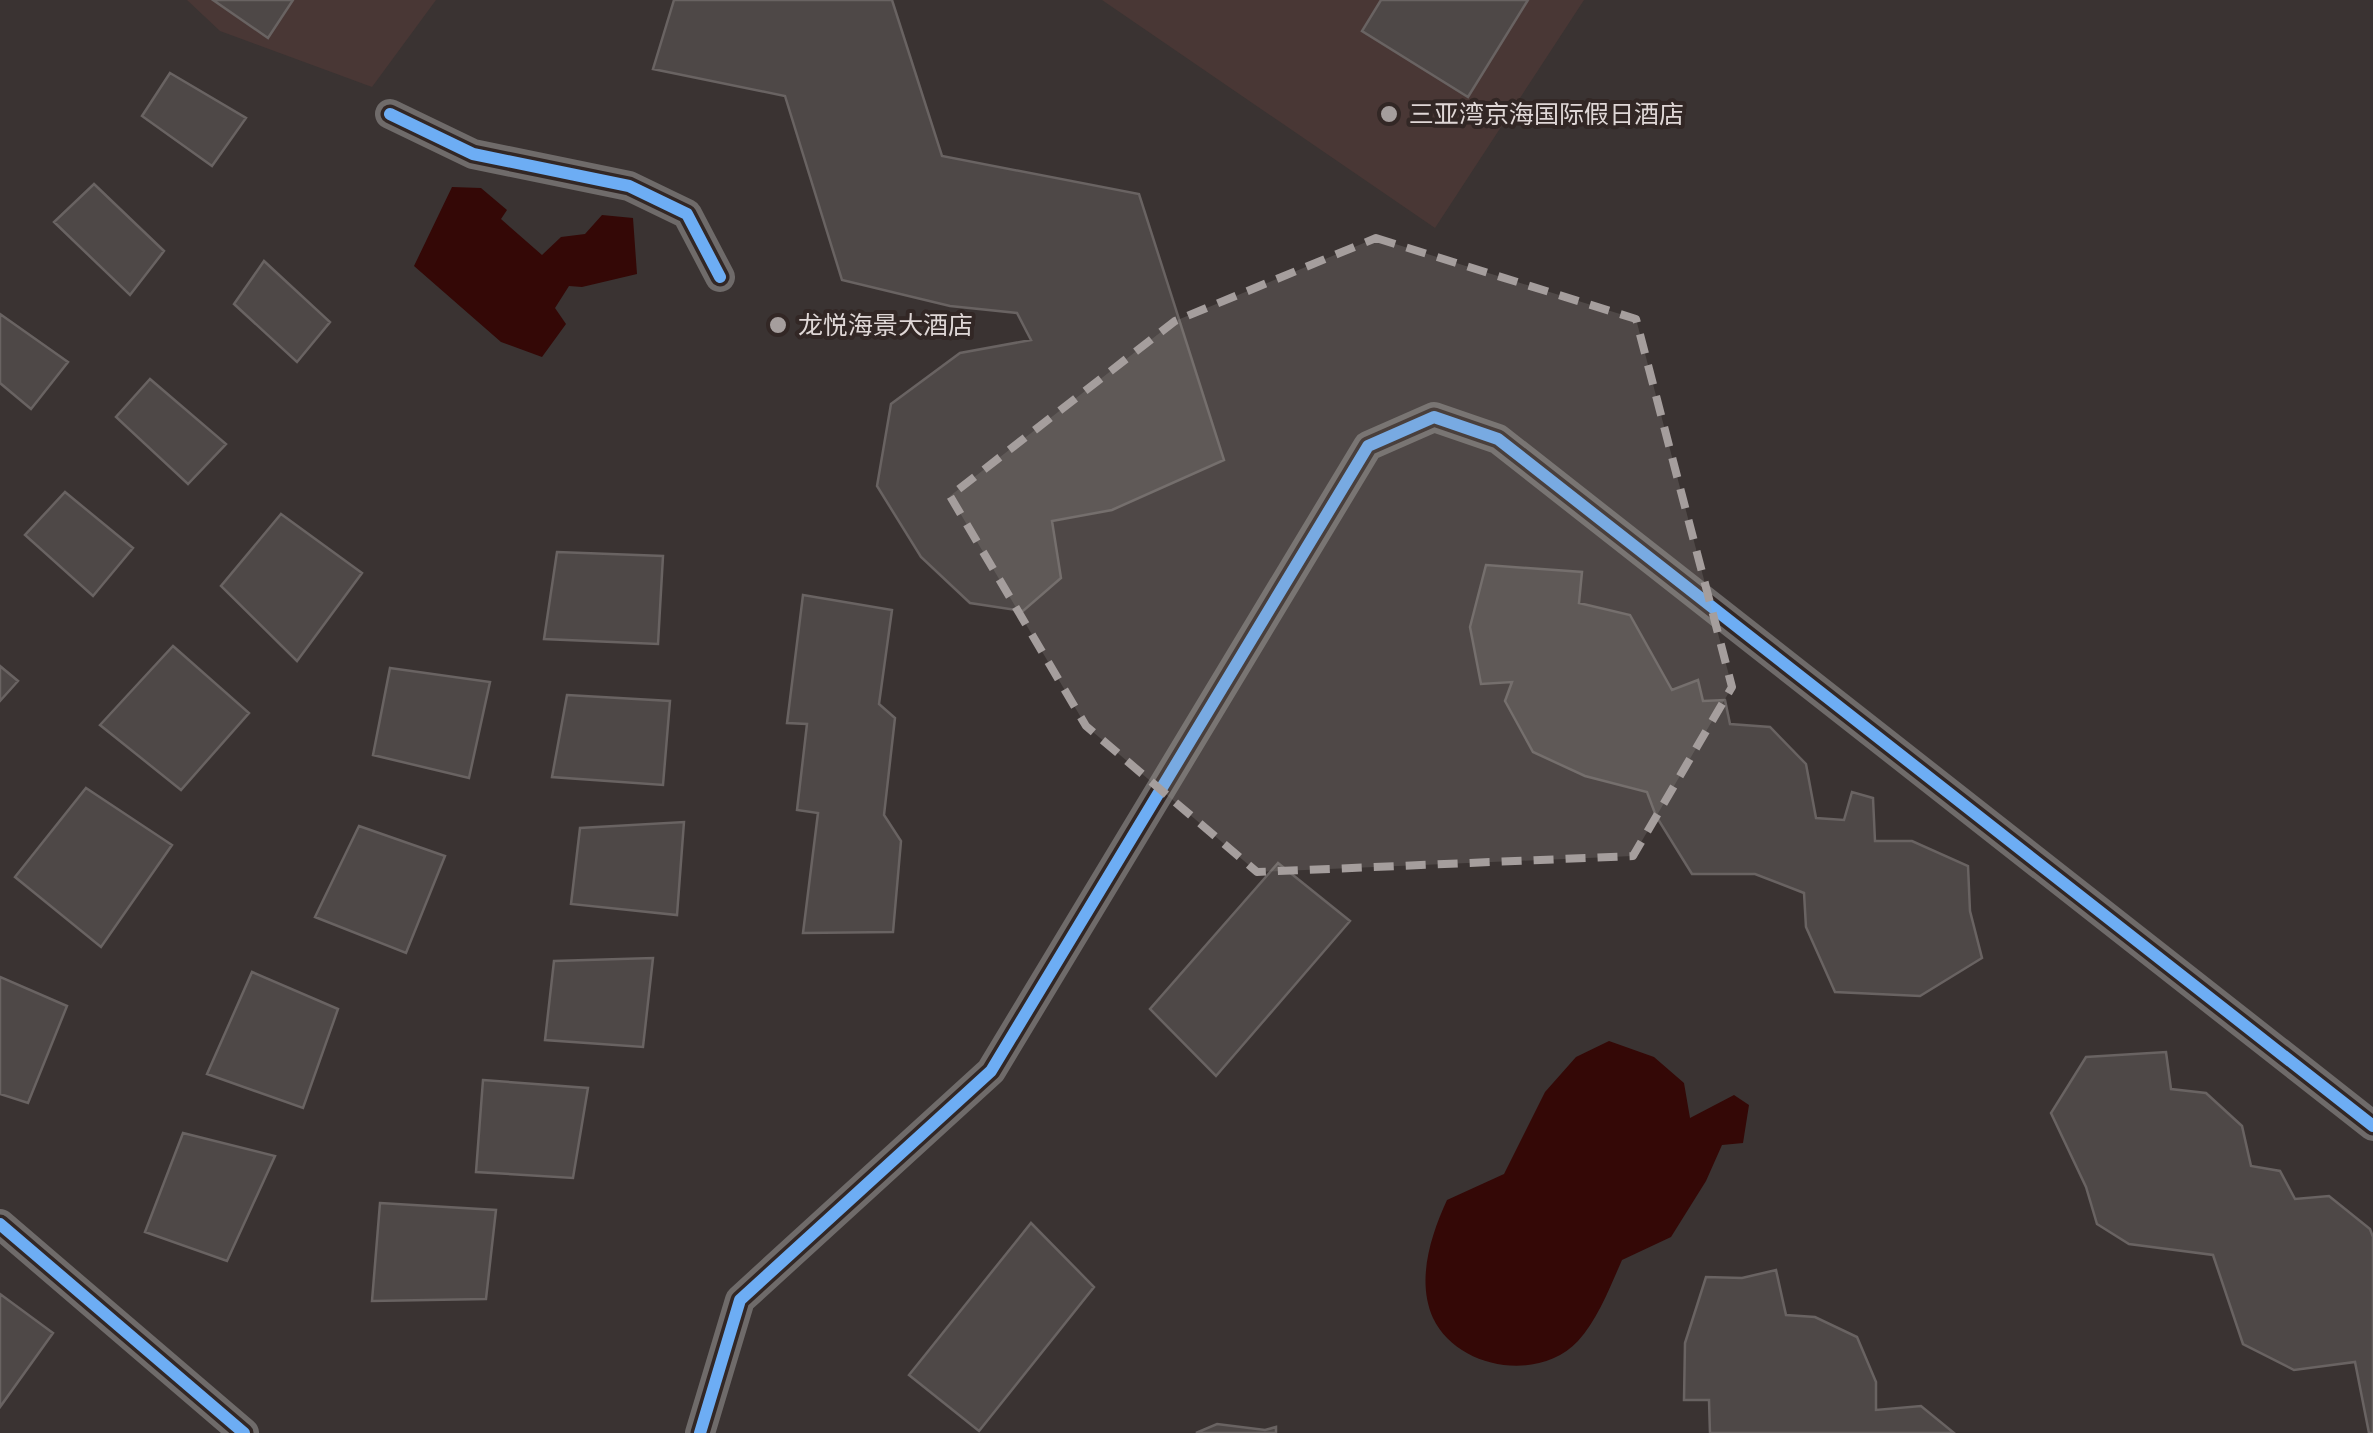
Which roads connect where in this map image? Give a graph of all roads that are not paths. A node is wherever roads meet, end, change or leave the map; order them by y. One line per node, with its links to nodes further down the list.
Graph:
1 (390, 114): 2 (street)
2 (720, 277)
3 (2373, 1126): 6 (street)
4 (0, 1224): 5 (street)
5 (244, 1433)
6 (700, 1433)

